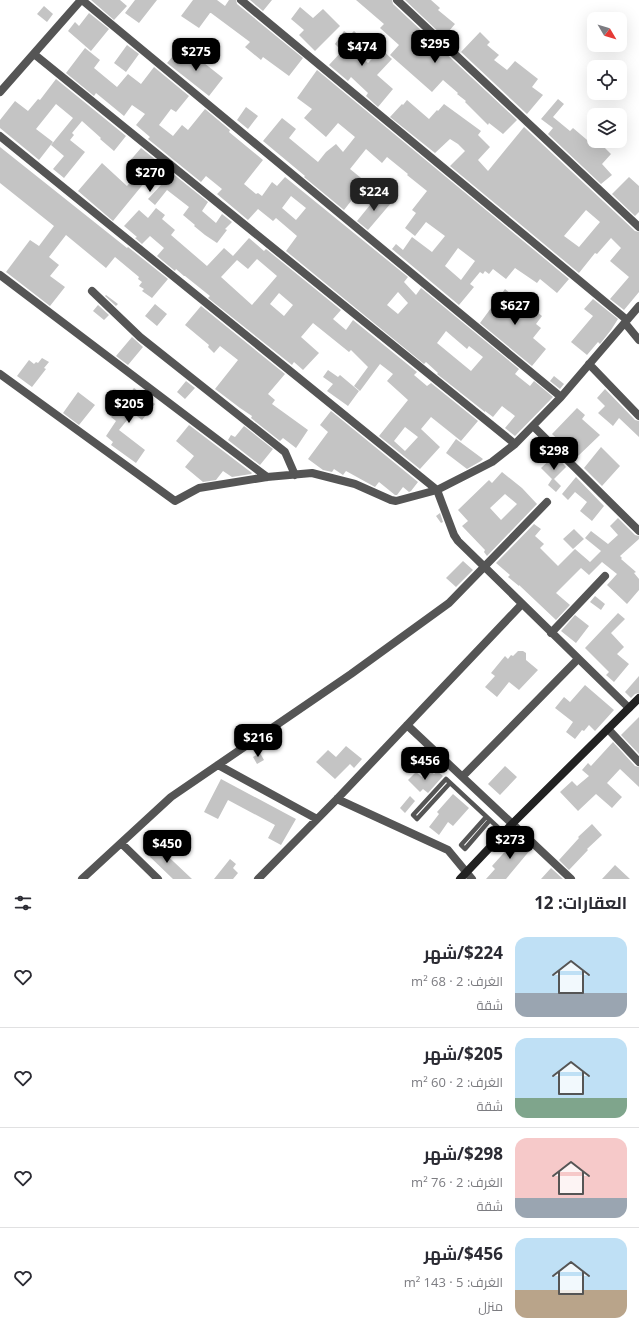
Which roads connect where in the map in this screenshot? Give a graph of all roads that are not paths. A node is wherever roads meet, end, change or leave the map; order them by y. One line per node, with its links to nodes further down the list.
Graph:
1 (81, 0): 4 (street); 15 (street)
2 (241, 0): 11 (street)
3 (397, 0): 7 (street)
4 (34, 54): 5 (street); 18 (street)
5 (0, 92)
6 (0, 136): 21 (street)
7 (639, 227)
8 (0, 275): 20 (street)
9 (92, 291): 19 (street)
10 (639, 306): 11 (street)
11 (626, 321): 12 (street); 13 (street)
12 (639, 340)
13 (589, 364): 15 (street); 16 (street)
14 (0, 374): 20 (street)
15 (561, 397): 17 (street)
16 (639, 416)
17 (533, 426): 18 (street); 23 (street)
18 (515, 444): 21 (street)
19 (295, 475): 20 (street); 21 (street)
20 (267, 477)
21 (437, 490): 24 (street)
22 (547, 502): 24 (street)
23 (639, 531)
24 (484, 567): 26 (street); 34 (street)
25 (605, 576): 27 (street)
26 (522, 604): 27 (street); 31 (street)
27 (551, 632): 28 (street)
28 (578, 659): 30 (street); 35 (street)
29 (639, 698): 30 (street)
30 (629, 708): 32 (street)
31 (408, 725): 35 (street); 37 (street)
32 (608, 729): 33 (street); 41 (street)
33 (639, 762)
34 (218, 765): 39 (street); 43 (street)
35 (463, 776): 41 (street)
36 (450, 783): 36 (lane); 38 (lane)
37 (337, 799): 39 (street); 44 (street)
38 (486, 817): 40 (lane); 40 (lane)
39 (317, 819): 47 (street)
40 (490, 820): 42 (lane)
41 (513, 823): 42 (street); 49 (street)
42 (504, 833): 44 (street)
43 (121, 843): 45 (street); 46 (street)
44 (469, 876): 48 (street)
45 (82, 879)
46 (158, 879)
47 (258, 879)
48 (460, 879)
49 (571, 879)

